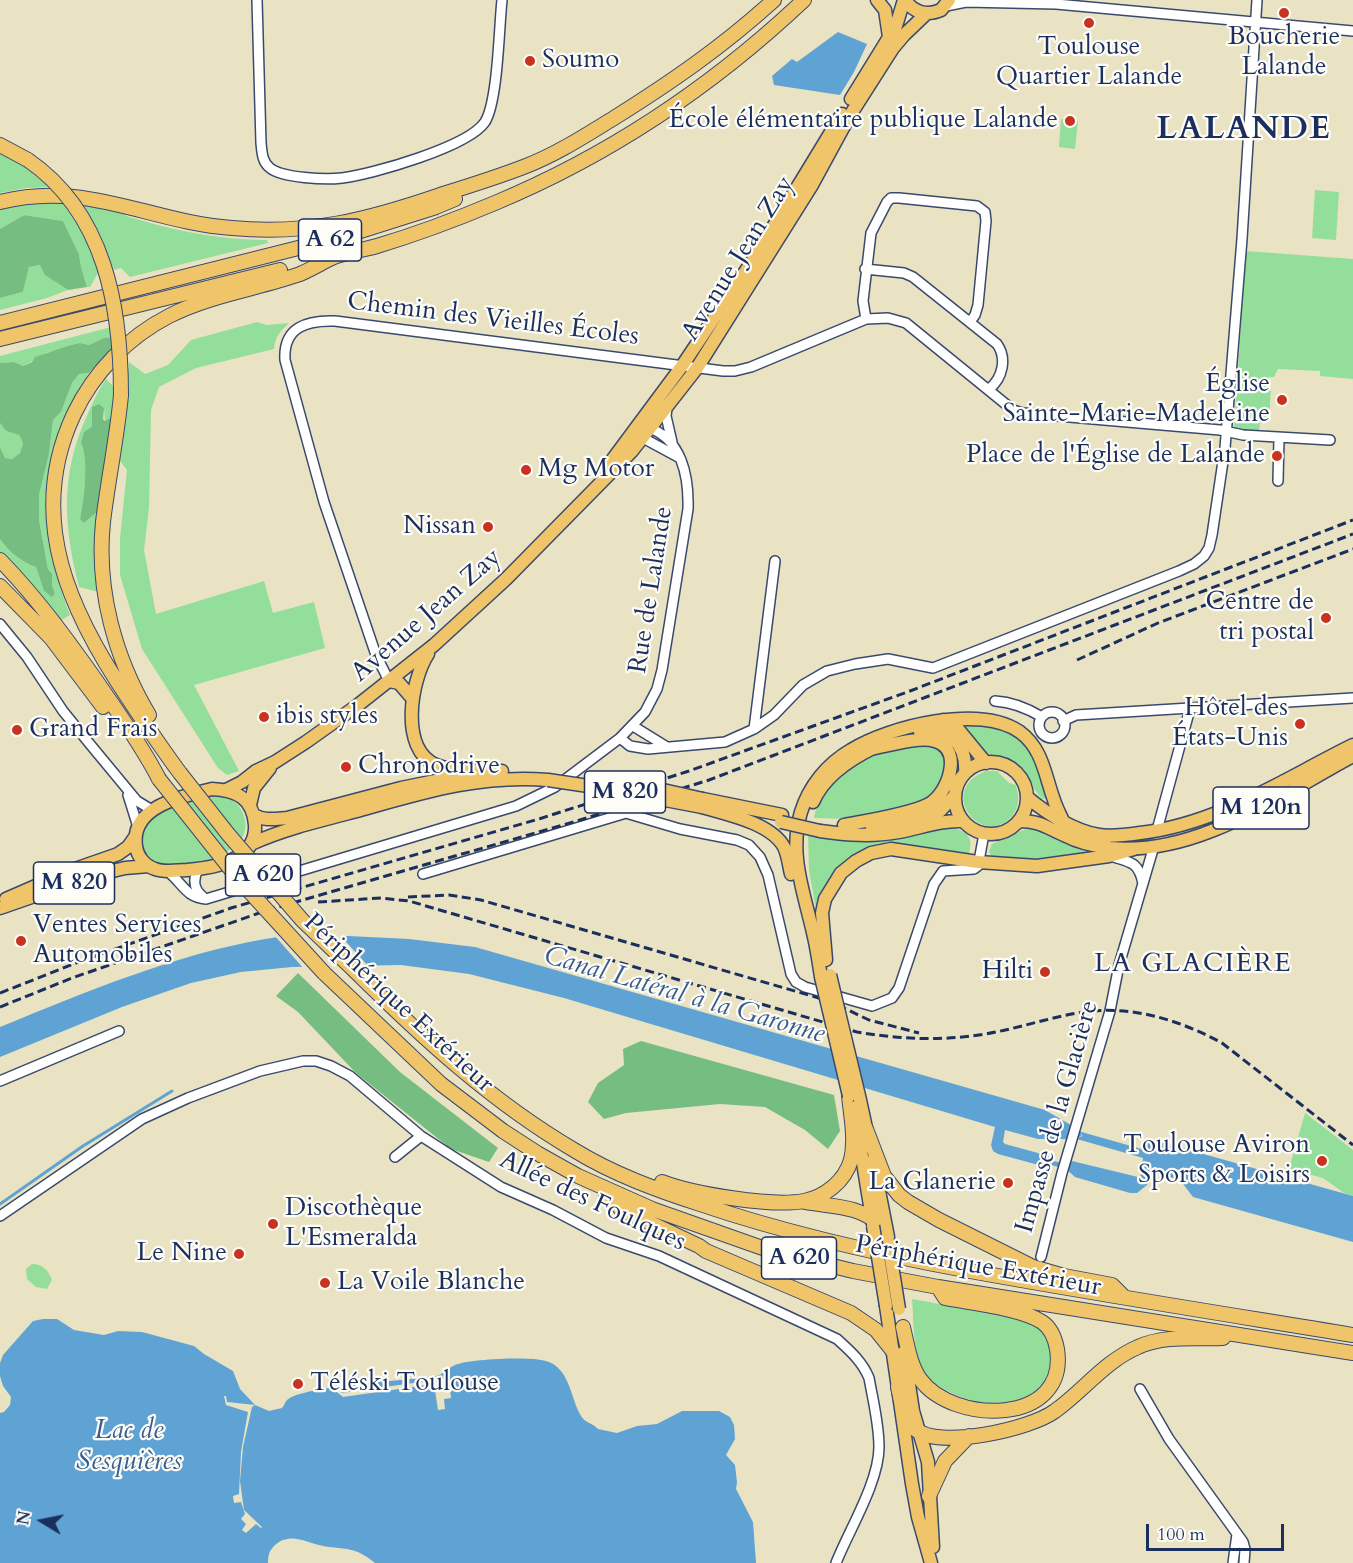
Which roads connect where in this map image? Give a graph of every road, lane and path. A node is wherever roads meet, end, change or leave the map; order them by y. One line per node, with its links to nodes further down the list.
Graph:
1 (257, 0): 2 (street)
2 (502, 0)
3 (774, 0): 16 (highway, A 62)
4 (804, 0): 18 (highway, A 62)
5 (877, 0): 14 (main road)
6 (905, 0): 11 (main road); 14 (main road, Avenue Jean Zay)
7 (1038, 0): 10 (street)
8 (1257, 0): 12 (street)
9 (947, 3): 10 (street); 11 (main road)
10 (1056, 4): 12 (street)
11 (926, 14): 25 (main road, Avenue Jean Zay)
12 (1256, 21): 13 (street); 29 (street)
13 (1353, 31)
14 (889, 37): 24 (main road, Avenue Jean Zay)
15 (0, 145): 57 (highway, bridge)
16 (528, 166): 17 (highway); 22 (highway, A 62)
17 (0, 202)
18 (335, 257): 23 (highway, A 62); 57 (highway)
19 (866, 269): 20 (street); 21 (street); 21 (street)
20 (866, 319): 25 (street, Chemin des Vieilles Écoles); 26 (street, Chemin des Vieilles Écoles)
21 (970, 322): 26 (street)
22 (0, 323)
23 (0, 339)
24 (682, 366): 25 (street, Chemin des Vieilles Écoles); 28 (main road, Avenue Jean Zay); 40 (street, Chemin des Vieilles Écoles)
25 (697, 368): 27 (main road, Avenue Jean Zay)
26 (989, 389): 29 (street, Chemin des Vieilles Écoles)
27 (667, 408): 28 (main road, Avenue Jean Zay); 32 (street, Rue de Lalande)
28 (644, 430): 32 (street, Rue de Lalande); 33 (street); 39 (main road, Avenue Jean Zay)
29 (1227, 432): 30 (street); 49 (street)
30 (1279, 438): 31 (street); 34 (street)
31 (1330, 440)
32 (673, 444): 33 (street, Rue de Lalande)
33 (680, 458): 48 (street, Rue de Lalande)
34 (1278, 482)
35 (0, 561): 61 (highway)
36 (775, 561): 49 (street)
37 (0, 586): 61 (highway)
38 (0, 624): 62 (street)
39 (434, 645): 40 (main road, Avenue Jean Zay); 41 (main road)
40 (389, 681): 41 (main road); 55 (main road, Avenue Jean Zay)
41 (412, 698): 58 (main road)
42 (1353, 698): 44 (street)
43 (995, 700): 45 (street)
44 (1190, 709): 47 (street); 74 (street)
45 (1042, 717): 47 (street); 47 (street)
46 (942, 720): 56 (main road); 71 (main road); 91 (main road)
47 (1064, 721)
48 (633, 726): 50 (street, Rue de Lalande); 52 (street)
49 (754, 729): 52 (street)
50 (620, 738): 52 (street); 87 (street, Rue de Lalande)
51 (1353, 739): 54 (main road)
52 (667, 747)
53 (870, 749): 59 (main road); 72 (main road); 90 (main road)
54 (1349, 750): 74 (main road, M 120n); 78 (main road, M 120n)
55 (275, 762): 63 (main road, Avenue Jean Zay); 68 (main road, Avenue Jean Zay)
56 (986, 763): 59 (main road); 65 (main road)
57 (179, 771): 97 (highway, A 620, bridge)
58 (502, 771): 60 (main road, M 820); 68 (main road, M 820)
59 (965, 773): 64 (main road)
60 (550, 777): 66 (main road, M 820, bridge); 77 (main road, M 820)
61 (159, 779): 99 (highway, Périphérique Extérieur / A 620, bridge)
62 (125, 787): 67 (street); 75 (street)
63 (226, 789): 67 (main road); 68 (main road)
64 (955, 795): 69 (main road); 72 (main road, M 820)
65 (1027, 797): 70 (main road); 71 (main road, M 120n)
66 (702, 803): 73 (main road, M 820, bridge); 91 (main road)
67 (152, 810): 75 (main road)
68 (252, 810): 77 (main road)
69 (963, 821): 73 (main road, M 820); 76 (main road)
70 (1019, 821): 76 (main road); 79 (main road, M 120n)
71 (1063, 821): 74 (main road, M 120n)
72 (844, 825): 73 (main road, M 820)
73 (821, 827)
74 (1157, 830)
75 (137, 832): 82 (main road); 88 (main road, M 820)
76 (984, 834): 81 (street)
77 (251, 844): 83 (main road)
78 (1154, 846): 79 (main road, M 120n); 86 (street, Impasse de la Glacière)
79 (1134, 849): 80 (main road)
80 (1109, 856): 81 (main road); 86 (street)
81 (978, 862): 85 (street); 90 (main road)
82 (149, 866): 84 (main road); 89 (main road, M 820)
83 (198, 869): 84 (main road); 87 (street)
84 (167, 871): 87 (street)
85 (423, 874)
86 (1143, 884): 104 (street, Impasse de la Glacière)
87 (206, 899)
88 (0, 902)
89 (0, 908)
90 (826, 960): 91 (main road)
91 (825, 976): 94 (main road, bridge)
92 (119, 1031): 93 (street)
93 (0, 1081)
94 (854, 1098): 95 (main road); 100 (highway); 102 (main road)
95 (866, 1129): 102 (main road); 106 (highway)
96 (421, 1136): 98 (street); 101 (street, Allée des Foulques); 118 (street, Allée des Foulques)
97 (575, 1151): 100 (highway); 106 (highway, A 620)
98 (395, 1157)
99 (601, 1187): 105 (highway, Périphérique Extérieur / A 620); 110 (highway)
100 (802, 1202): 102 (highway)
101 (0, 1216)
102 (879, 1225): 103 (highway); 110 (main road, bridge)
103 (890, 1253): 107 (main road, bridge)
104 (1041, 1257)
105 (938, 1287): 107 (highway); 109 (highway, Périphérique Extérieur / A 620)
106 (1124, 1297): 108 (highway, A 620)
107 (903, 1327): 114 (main road)
108 (1353, 1335)
109 (1263, 1338): 111 (highway, Périphérique Extérieur / A 620); 115 (highway)
110 (892, 1350): 112 (main road)
111 (1353, 1353)
112 (898, 1387): 114 (highway); 119 (main road)
113 (1140, 1389): 117 (street)
114 (921, 1433): 115 (highway); 116 (main road)
115 (969, 1436): 116 (highway)
116 (929, 1496): 120 (main road)
117 (1237, 1534): 121 (street); 122 (street)
118 (836, 1563)
119 (931, 1563)
120 (936, 1563)
121 (1233, 1563)
122 (1244, 1563)

